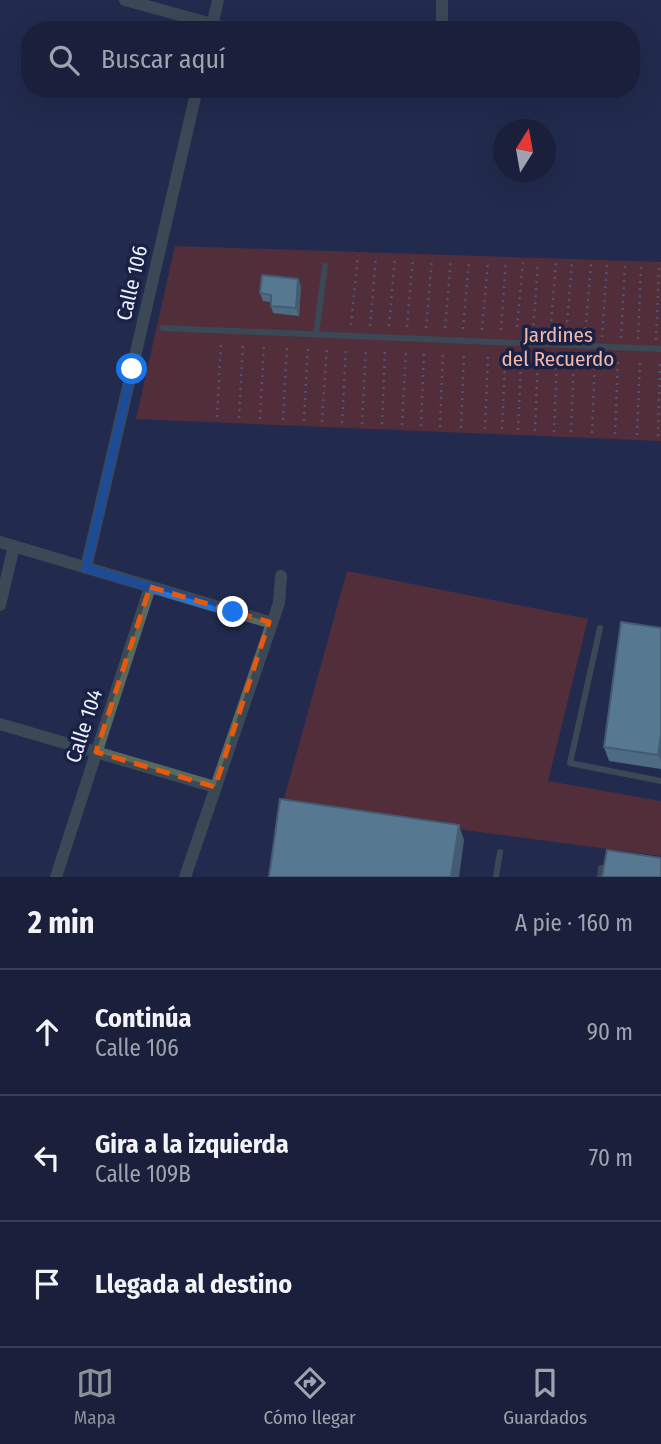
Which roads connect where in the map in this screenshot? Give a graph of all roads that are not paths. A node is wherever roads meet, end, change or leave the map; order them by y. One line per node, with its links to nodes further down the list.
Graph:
1 (125, 0): 4 (street)
2 (218, 0): 5 (street)
3 (442, 0): 6 (street)
4 (190, 21)
5 (214, 21)
6 (442, 21)
7 (195, 98): 14 (street, Calle 106)
8 (325, 266): 10 (lane)
9 (163, 328): 10 (lane)
10 (316, 334): 11 (lane)
11 (661, 349)
12 (0, 542): 13 (street)
13 (14, 546): 14 (street); 17 (street)
14 (86, 568): 16 (street)
15 (281, 576): 18 (street)
16 (150, 587): 18 (street); 21 (street, Calle 104)
17 (0, 605)
18 (270, 622): 23 (street)
19 (600, 628): 22 (lane)
20 (0, 724): 21 (street)
21 (96, 752): 23 (street); 26 (street, Calle 104)
22 (661, 781)
23 (215, 788): 27 (street)
24 (500, 852): 28 (lane)
25 (601, 867): 29 (lane)
26 (56, 877)
27 (185, 877)
28 (496, 877)
29 (600, 877)

